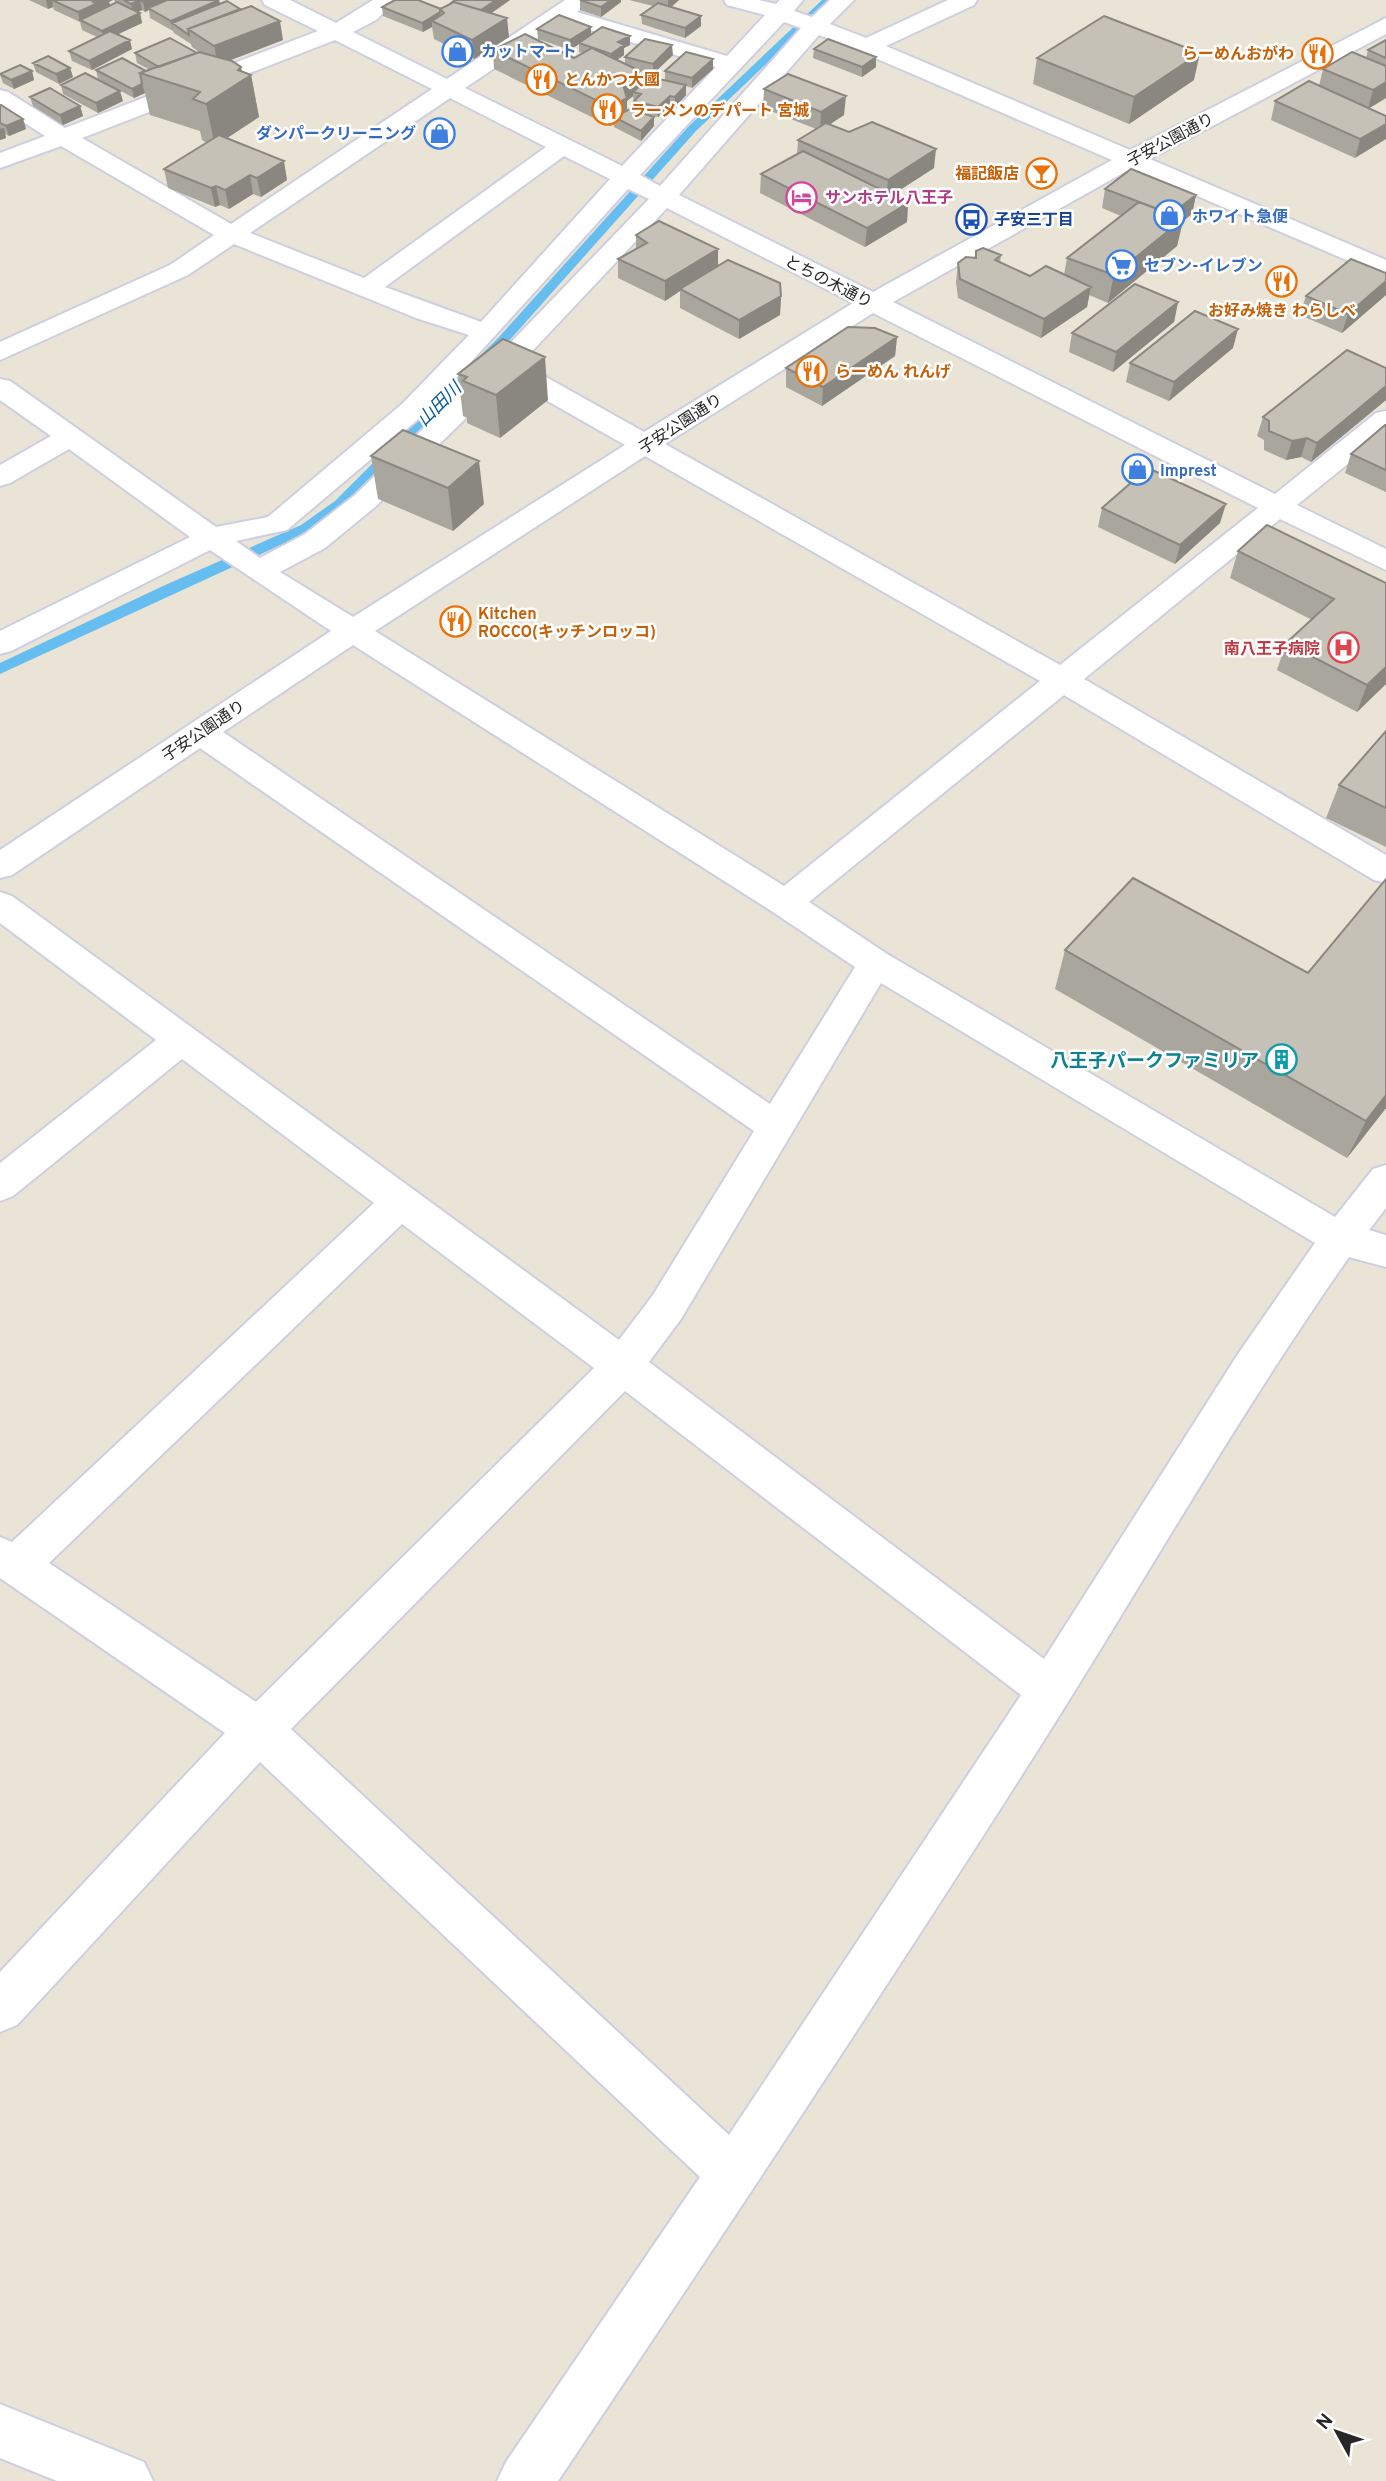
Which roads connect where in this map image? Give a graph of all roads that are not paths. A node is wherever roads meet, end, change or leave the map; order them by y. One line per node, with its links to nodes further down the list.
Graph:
1 (273, 0): 11 (street, とちの木通り)
2 (386, 0): 11 (street)
3 (580, 0): 8 (street)
4 (735, 0): 7 (street)
5 (843, 0): 9 (street)
6 (966, 0): 12 (street)
7 (785, 9): 9 (street); 13 (street)
8 (561, 15): 13 (street); 14 (street)
9 (812, 25): 12 (street); 21 (street)
10 (1386, 25): 18 (street, 子安公園通り)
11 (336, 32): 14 (street, とちの木通り); 16 (street)
12 (867, 46): 18 (street)
13 (731, 64): 20 (street)
14 (449, 88): 17 (street, とちの木通り); 22 (street)
15 (0, 97): 16 (street)
16 (63, 137): 19 (street); 22 (street)
17 (562, 146): 20 (street, とちの木通り); 24 (street)
18 (1131, 159): 23 (street); 25 (street, 子安公園通り)
19 (0, 161)
20 (629, 180): 21 (street, とちの木通り); 26 (street)
21 (662, 196): 25 (street, とちの木通り); 28 (street)
22 (230, 234): 24 (street); 27 (street)
23 (1386, 268)
24 (367, 288): 26 (street)
25 (871, 302): 32 (street, 子安公園通り); 34 (street, とちの木通り)
26 (486, 332): 35 (street)
27 (0, 352)
28 (504, 365): 32 (street); 37 (street)
29 (0, 387): 31 (street)
30 (1386, 419): 34 (street)
31 (70, 437): 33 (street); 35 (street)
32 (647, 444): 38 (street, 子安公園通り); 40 (street)
33 (0, 477)
34 (1277, 506): 36 (street, とちの木通り); 40 (street)
35 (218, 542): 37 (street); 39 (street)
36 (1386, 561)
37 (254, 568): 38 (street)
38 (354, 631): 41 (street, 子安公園通り); 44 (street)
39 (0, 644)
40 (1060, 678): 43 (street); 44 (street)
41 (200, 732): 42 (street, 子安公園通り); 48 (street)
42 (0, 866)
43 (1386, 871)
44 (785, 903): 46 (street)
45 (0, 905): 47 (street)
46 (876, 963): 48 (street); 52 (street)
47 (181, 1040): 50 (street); 51 (street)
48 (776, 1127): 54 (street)
49 (1386, 1180): 52 (street)
50 (0, 1185)
51 (400, 1202): 54 (street); 55 (street)
52 (1339, 1238): 53 (street); 56 (street)
53 (1386, 1251)
54 (622, 1366): 56 (street); 57 (street)
55 (9, 1561): 57 (street)
56 (1050, 1690): 59 (street)
57 (259, 1730): 58 (street); 59 (street)
58 (0, 2008)
59 (734, 2174): 62 (street)
60 (0, 2431): 61 (street)
61 (125, 2481)
62 (525, 2481)

